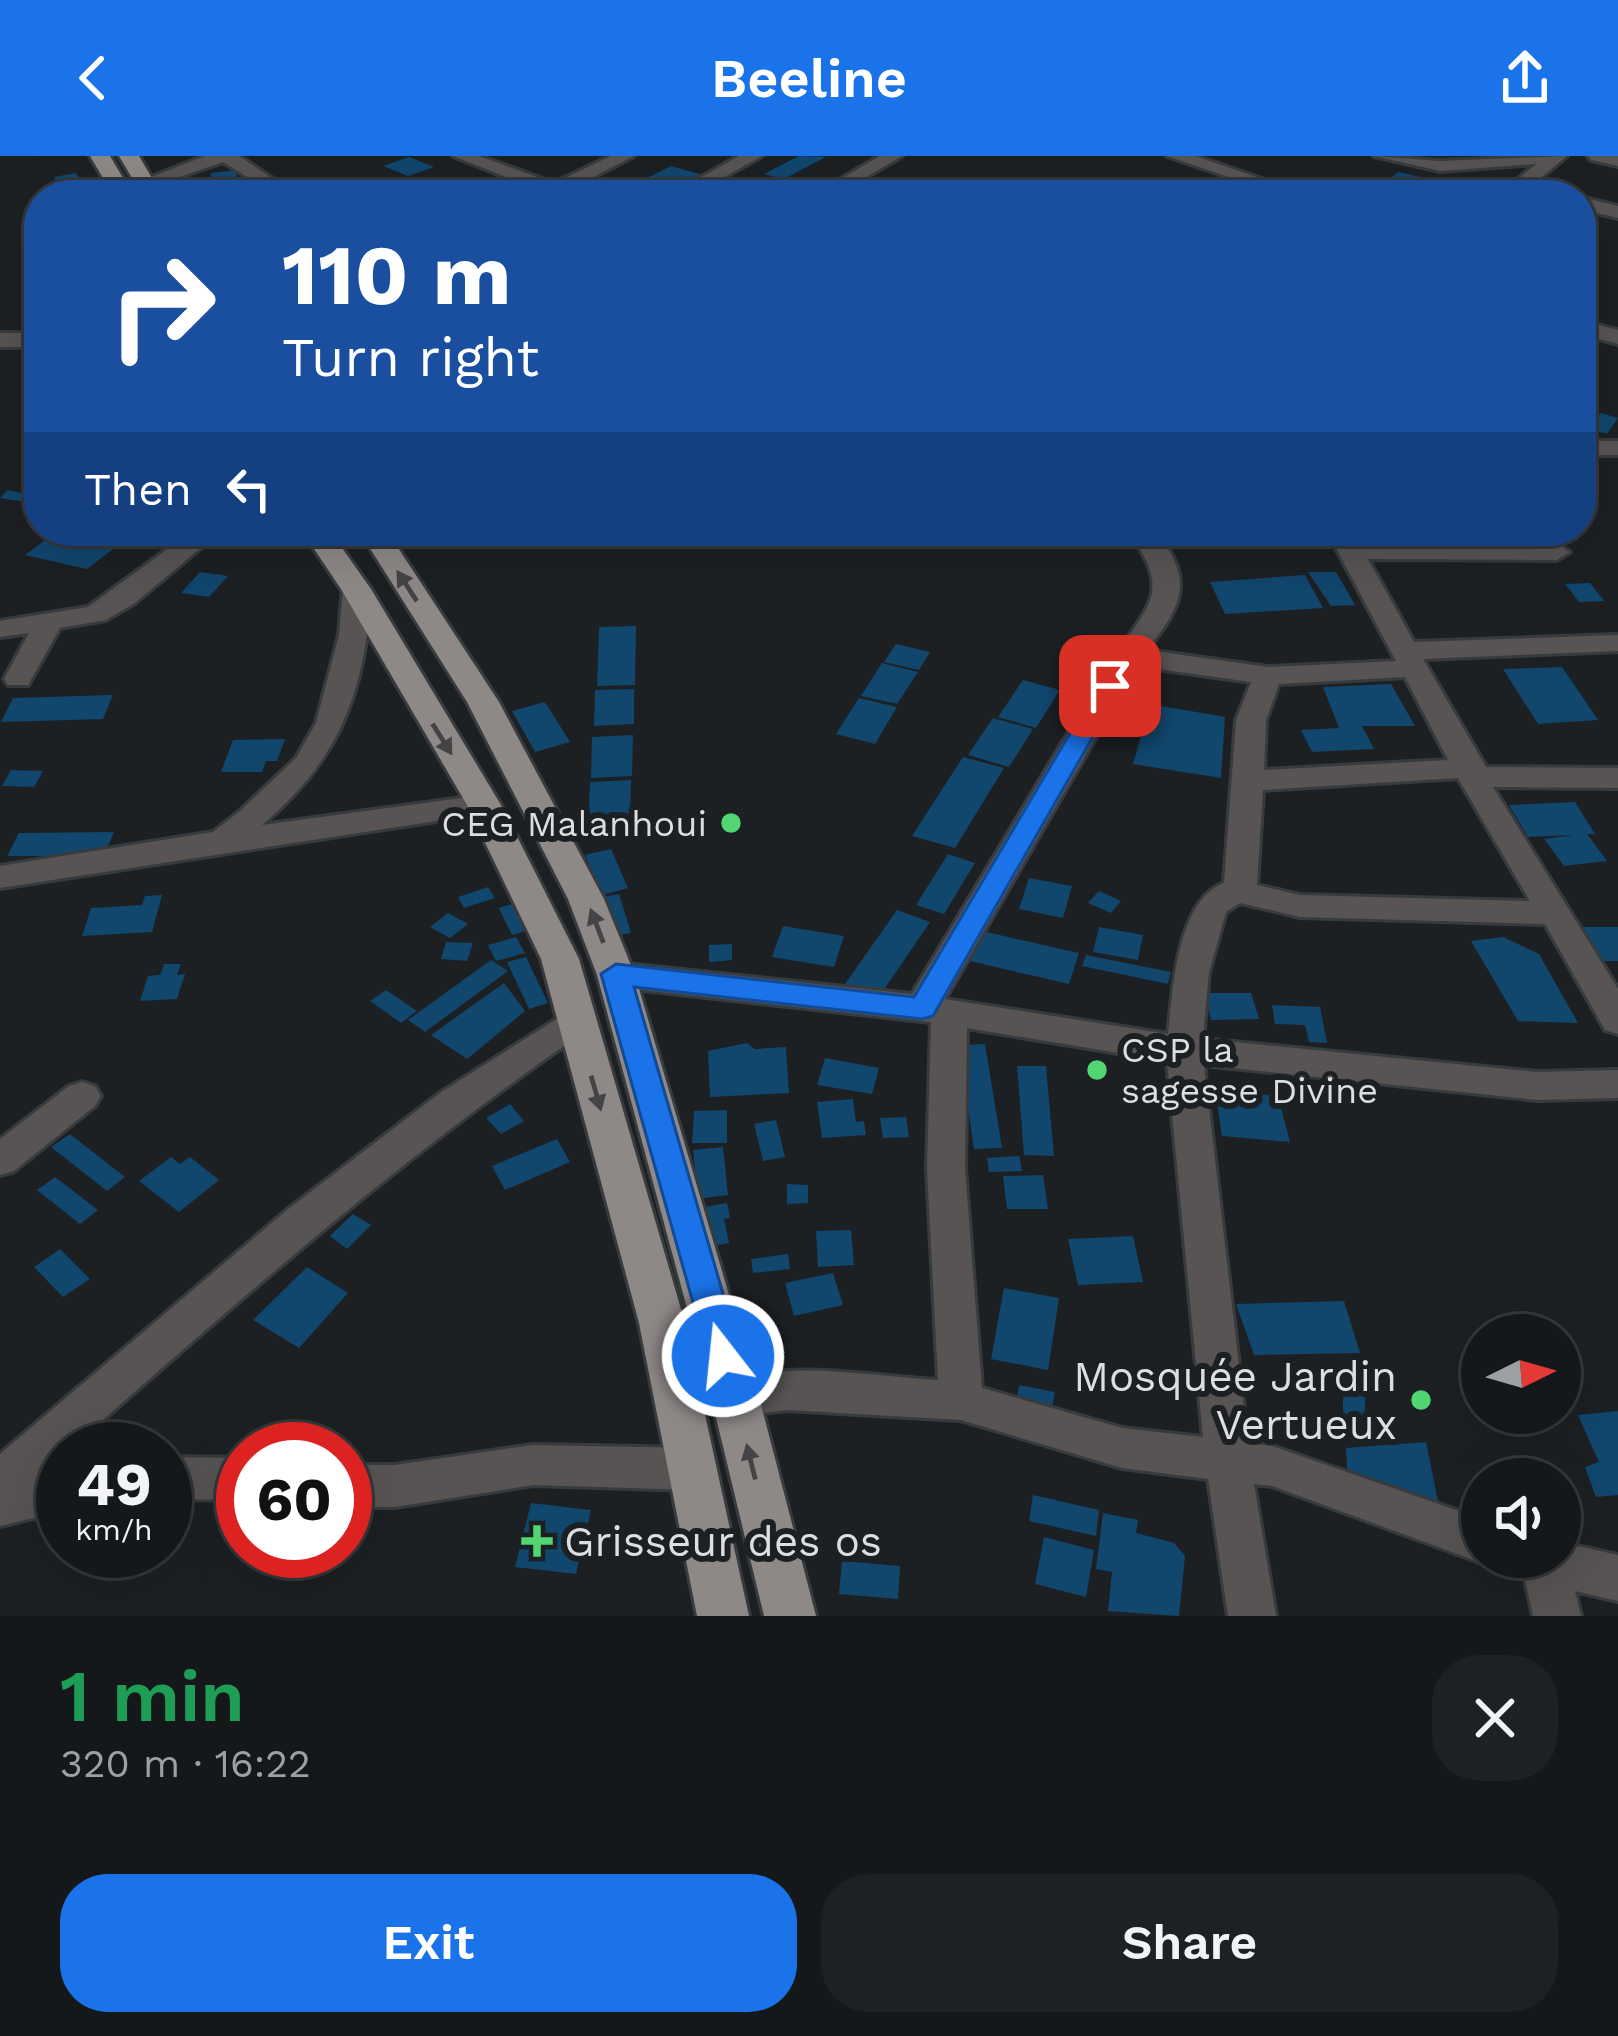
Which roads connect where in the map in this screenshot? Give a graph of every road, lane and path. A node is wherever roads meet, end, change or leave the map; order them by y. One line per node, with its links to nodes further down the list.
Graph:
1 (224, 156): 11 (street); 12 (street)
2 (462, 156): 13 (street)
3 (625, 156): 14 (street)
4 (753, 156): 15 (street)
5 (892, 156): 16 (street)
6 (1175, 156): 17 (street)
7 (1383, 156): 8 (street)
8 (1558, 156): 18 (street)
9 (1597, 156): 10 (street)
10 (1618, 160)
11 (169, 180)
12 (266, 180)
13 (520, 180)
14 (574, 180)
15 (707, 180)
16 (849, 180)
17 (1252, 180)
18 (1528, 180)
19 (188, 546): 27 (street)
20 (326, 546): 26 (main road)
21 (383, 546): 42 (main road, one-way to 21)
22 (1152, 546): 30 (street)
23 (1349, 546): 31 (street)
24 (1441, 546): 25 (street)
25 (1556, 552)
26 (356, 589): 37 (main road, one-way to 37); 38 (street)
27 (47, 624): 28 (street); 33 (street)
28 (0, 629)
29 (1618, 643): 31 (street)
30 (1128, 656): 32 (street); 43 (street)
31 (1413, 660): 32 (street); 34 (street)
32 (1268, 676): 36 (street)
33 (18, 679)
34 (1473, 772): 35 (street); 36 (street); 41 (street)
35 (1618, 778)
36 (1248, 781): 40 (street)
37 (484, 805): 38 (street); 44 (main road)
38 (223, 841): 39 (street)
39 (0, 877)
40 (1240, 892): 41 (street); 46 (street)
41 (1551, 913): 45 (street)
42 (616, 974): 43 (street); 50 (main road)
43 (936, 1012): 46 (street); 51 (street)
44 (574, 1021): 53 (main road, one-way to 53); 54 (street)
45 (1618, 1021)
46 (1184, 1050): 47 (street); 52 (street)
47 (1618, 1084)
48 (82, 1096): 49 (street)
49 (0, 1160)
50 (735, 1397): 51 (street); 63 (main road, one-way to 50)
51 (961, 1401): 52 (street)
52 (1227, 1458): 58 (street); 64 (street)
53 (694, 1469): 55 (street); 62 (main road)
54 (0, 1482)
55 (372, 1486)
56 (36, 1496): 57 (street)
57 (0, 1505)
58 (1461, 1534)
59 (1581, 1570): 61 (street)
60 (1543, 1578): 65 (street)
61 (1618, 1578)
62 (723, 1616)
63 (790, 1616)
64 (1252, 1616)
65 (1557, 1616)

